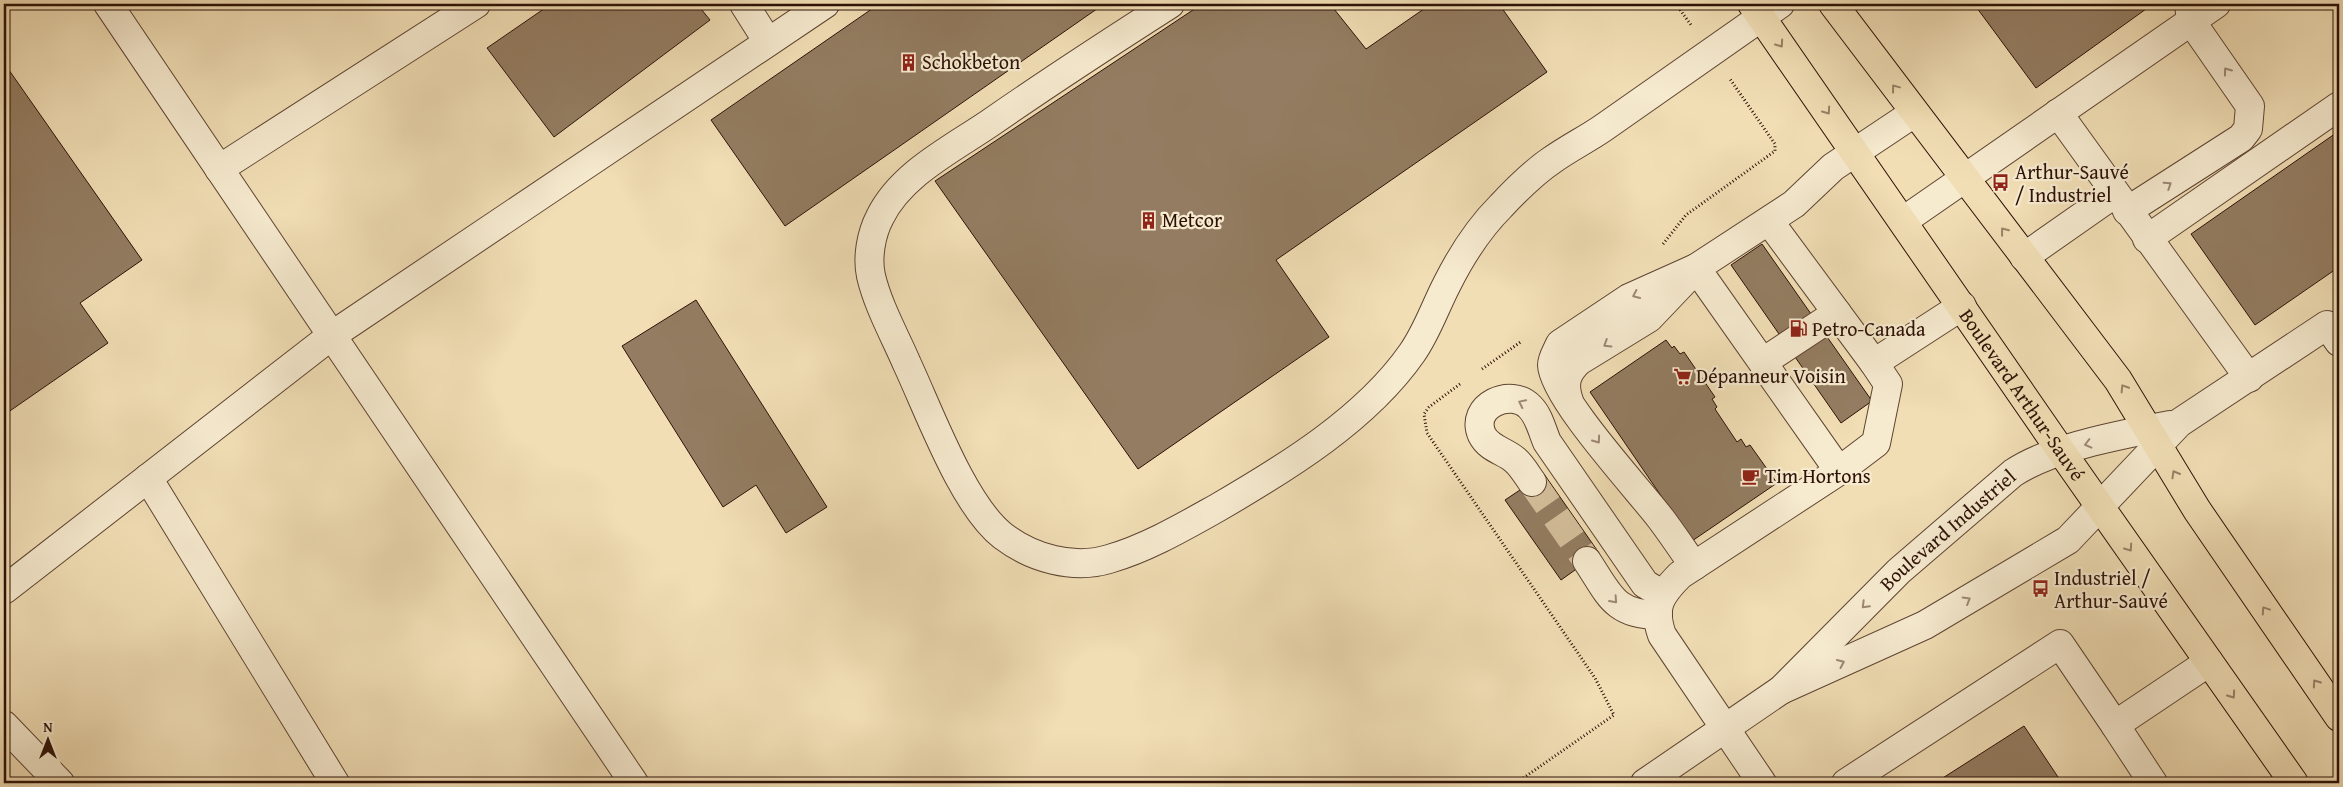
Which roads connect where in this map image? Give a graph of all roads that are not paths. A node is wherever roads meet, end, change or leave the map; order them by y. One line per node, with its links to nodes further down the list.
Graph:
1 (108, 4): 15 (street)
2 (476, 4): 15 (street)
3 (744, 4): 10 (street)
4 (825, 4): 10 (street)
5 (1170, 4): 8 (street)
6 (1833, 4): 12 (main road, one-way to 6)
7 (2216, 4): 9 (street)
8 (1764, 8): 14 (main road, Boulevard Arthur-Sauvé, one-way to 14)
9 (2190, 12): 13 (street); 17 (street, one-way to 9)
10 (768, 42): 26 (street)
11 (2339, 106): 20 (street)
12 (1914, 113): 14 (street); 16 (main road)
13 (2058, 113): 16 (street); 17 (street)
14 (1856, 152): 18 (street); 19 (main road, Boulevard Arthur-Sauvé)
15 (219, 169): 26 (street)
16 (1964, 178): 19 (street); 21 (main road, one-way to 16)
17 (2121, 202): 20 (street); 21 (street)
18 (1769, 221): 22 (street); 24 (street)
19 (1903, 221): 23 (main road, Boulevard Arthur-Sauvé)
20 (2147, 239): 29 (street)
21 (2024, 257): 30 (main road, one-way to 21)
22 (1696, 268): 27 (street); 39 (street, one-way to 39)
23 (1962, 306): 28 (street); 32 (main road, Boulevard Arthur-Sauvé)
24 (1837, 313): 27 (street); 28 (street)
25 (2335, 326): 29 (street)
26 (331, 336): 35 (street); 50 (street)
27 (1763, 362): 34 (street)
28 (1874, 363): 34 (street)
29 (2249, 378): 30 (street)
30 (2154, 438): 32 (street, Boulevard Industriel, one-way to 32); 37 (street, Boulevard Industriel); 44 (main road, one-way to 30)
31 (1547, 442): 33 (street); 33 (street, one-way to 33); 41 (street)
32 (2061, 451): 37 (main road, Boulevard Arthur-Sauvé); 43 (street, Boulevard Industriel, one-way to 43)
33 (1506, 454): 36 (street)
34 (1839, 471): 39 (street)
35 (148, 478): 40 (street); 49 (street)
36 (1532, 482)
37 (2101, 508): 42 (main road, Boulevard Arthur-Sauvé, one-way to 42); 43 (street, Boulevard Industriel, one-way to 37)
38 (1586, 562): 41 (street, one-way to 41)
39 (1694, 566): 41 (street)
40 (4, 590)
41 (1660, 605): 47 (street)
42 (2209, 662): 46 (street); 55 (main road, Boulevard Arthur-Sauvé, one-way to 55)
43 (1781, 690): 47 (street, Boulevard Industriel)
44 (2339, 717)
45 (4, 725): 48 (street)
46 (2115, 725): 53 (street); 54 (street)
47 (1726, 728): 51 (street, Boulevard Industriel); 52 (street)
48 (60, 783)
49 (335, 783)
50 (634, 783)
51 (1644, 783)
52 (1762, 783)
53 (1846, 783)
54 (2153, 783)
55 (2294, 783)

